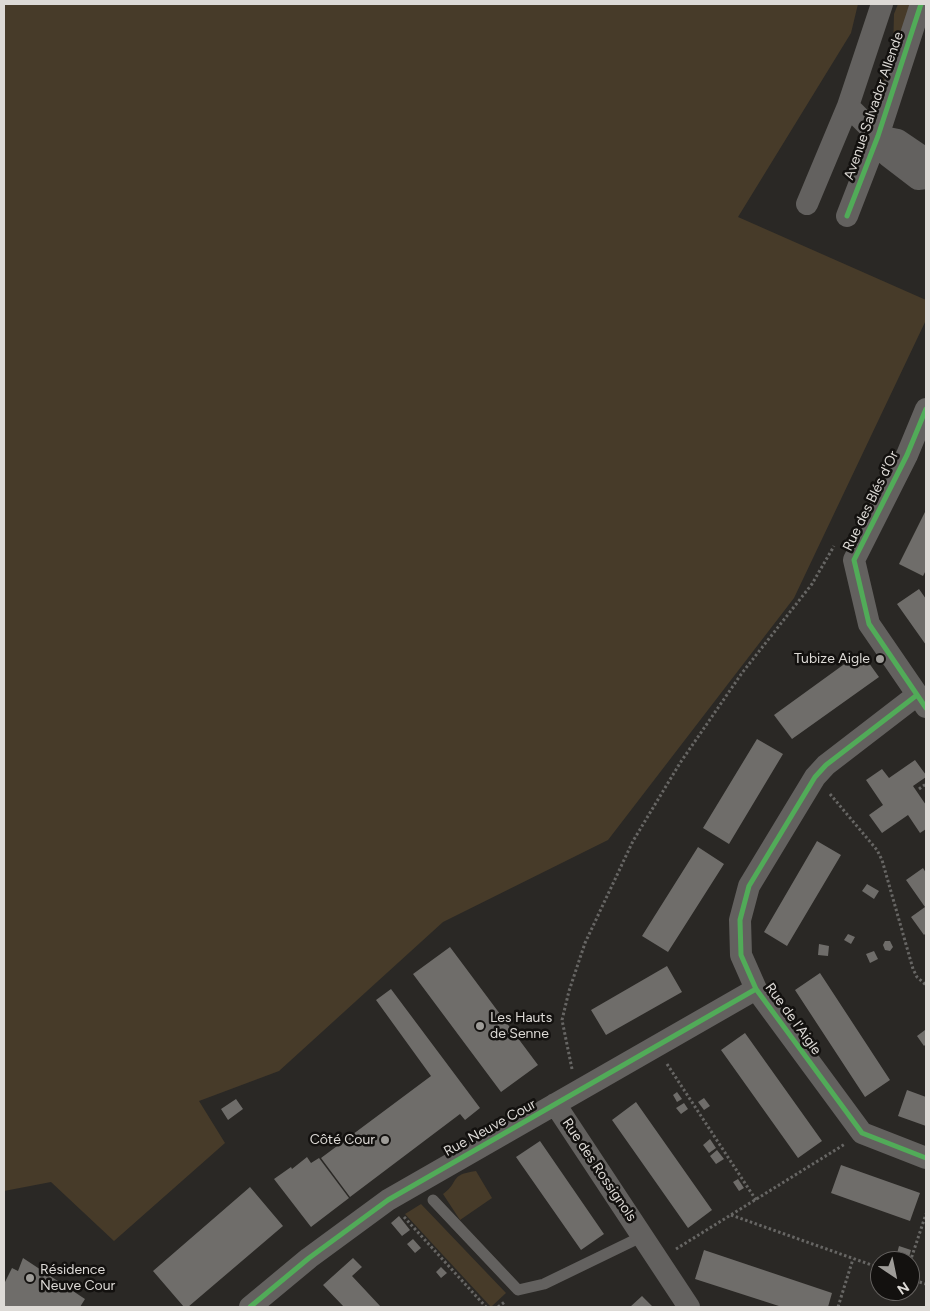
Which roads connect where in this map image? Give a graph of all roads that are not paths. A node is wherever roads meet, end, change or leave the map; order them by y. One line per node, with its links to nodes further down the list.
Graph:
1 (882, 4): 3 (street, Avenue Salvador Allende)
2 (921, 4): 4 (street, Avenue Salvador Allende)
3 (848, 106): 4 (street); 7 (street, Avenue Salvador Allende)
4 (878, 136): 5 (street); 6 (street); 8 (street, Avenue Salvador Allende)
5 (926, 160)
6 (926, 178)
7 (807, 204)
8 (847, 216)
9 (926, 409): 10 (street, Rue des Blés d'Or)
10 (922, 701): 11 (street, Rue de l'Aigle)
11 (756, 989): 12 (street, Rue Neuve Cour); 13 (street, Rue de l'Aigle)
12 (555, 1104): 15 (street, Rue des Rossignols); 16 (street, Rue Neuve Cour)
13 (926, 1158)
14 (433, 1200): 15 (lane, Rue des Rossignols)
15 (643, 1236): 17 (street, Rue des Rossignols)
16 (257, 1305)
17 (689, 1307)

